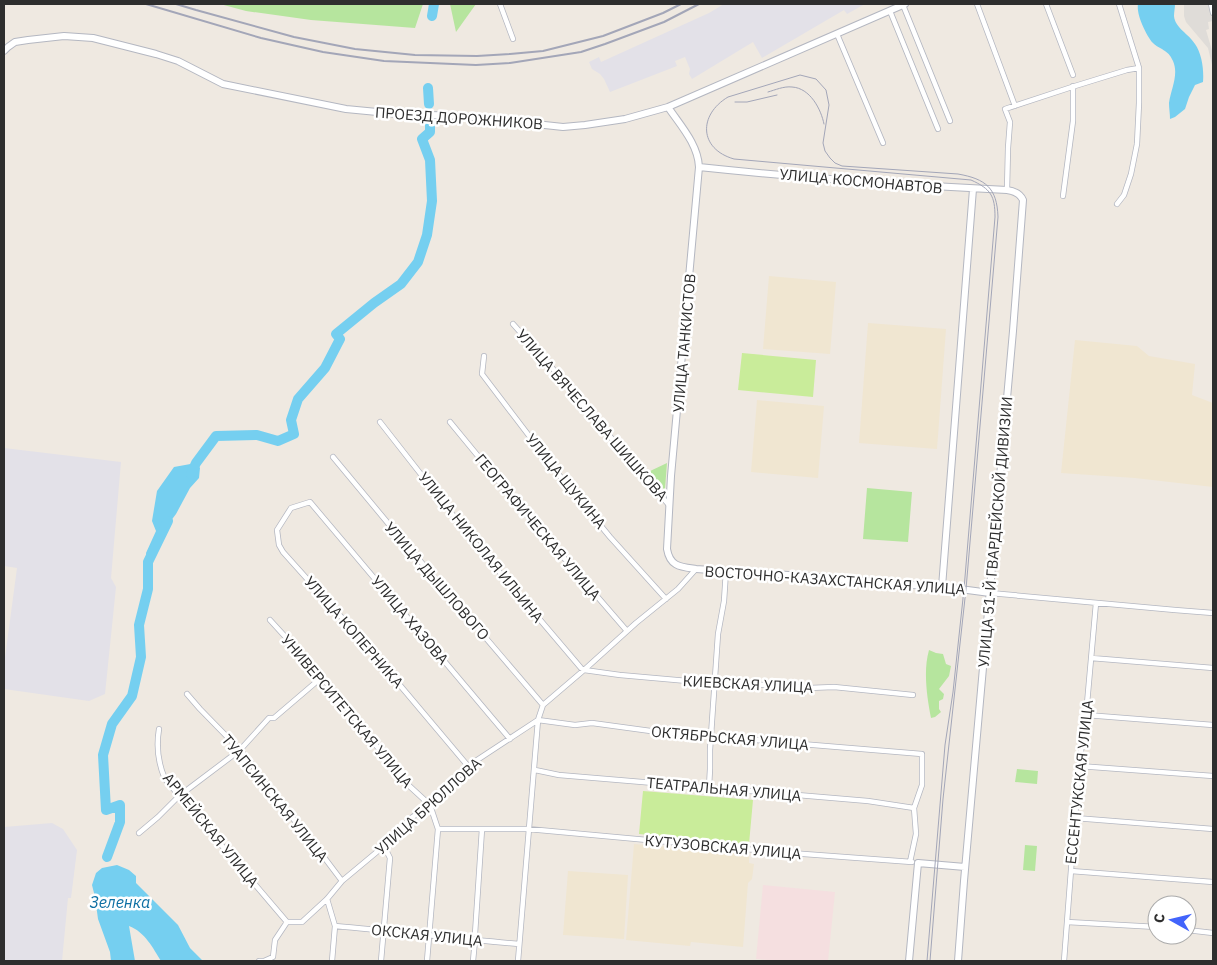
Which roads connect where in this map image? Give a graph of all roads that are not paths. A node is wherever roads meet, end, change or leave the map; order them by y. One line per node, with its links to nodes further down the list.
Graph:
1 (500, 4): 10 (street)
2 (904, 4): 7 (main road, ПРОЕЗД ДОРОЖНИКОВ); 17 (street)
3 (977, 4): 15 (street)
4 (1046, 4): 13 (street)
5 (1119, 4): 12 (street)
6 (1211, 4): 8 (street)
7 (890, 11): 9 (main road, ПРОЕЗД ДОРОЖНИКОВ); 18 (street)
8 (1213, 13)
9 (837, 34): 16 (main road, ПРОЕЗД ДОРОЖНИКОВ); 19 (street)
10 (513, 39)
11 (4, 51): 16 (main road, ПРОЕЗД ДОРОЖНИКОВ)
12 (1139, 68): 14 (street); 25 (street)
13 (1073, 75)
14 (1073, 86): 15 (street); 24 (street)
15 (1015, 106): 22 (street)
16 (668, 107): 20 (main road, УЛИЦА ТАНКИСТОВ)
17 (950, 121)
18 (938, 129)
19 (883, 143)
20 (699, 167): 21 (main road, УЛИЦА КОСМОНАВТОВ); 32 (main road, УЛИЦА ТАНКИСТОВ)
21 (973, 189): 22 (main road, УЛИЦА КОСМОНАВТОВ); 35 (main road)
22 (1007, 190): 23 (main road, УЛИЦА КОСМОНАВТОВ)
23 (1021, 196): 36 (main road, УЛИЦА 51-Й ГВАРДЕЙСКОЙ ДИВИЗИИ)
24 (1063, 196)
25 (1117, 204)
26 (513, 324): 32 (street, УЛИЦА ВЯЧЕСЛАВА ШИШКОВА)
27 (484, 356): 37 (street, УЛИЦА ЩУКИНА)
28 (380, 422): 44 (street, УЛИЦА НИКОЛАЯ ИЛЬИНА)
29 (450, 422): 41 (street, ГЕОГРАФИЧЕСКАЯ УЛИЦА)
30 (333, 457): 49 (street, УЛИЦА ДЫШЛОВОГО)
31 (310, 502): 55 (street, УЛИЦА ХАЗОВА); 57 (street, УЛИЦА КОПЕРНИКА)
32 (670, 506): 33 (main road, УЛИЦА ТАНКИСТОВ)
33 (696, 569): 34 (main road, ВОСТОЧНО-КАЗАХСТАНСКАЯ УЛИЦА); 37 (street)
34 (726, 571): 35 (main road, ВОСТОЧНО-КАЗАХСТАНСКАЯ УЛИЦА); 46 (street)
35 (942, 587): 36 (main road, ВОСТОЧНО-КАЗАХСТАНСКАЯ УЛИЦА)
36 (990, 593): 38 (street, ВОСТОЧНО-КАЗАХСТАНСКАЯ УЛИЦА); 74 (main road, УЛИЦА 51-Й ГВАРДЕЙСКОЙ ДИВИЗИИ)
37 (666, 599): 41 (street)
38 (1096, 603): 39 (street, ВОСТОЧНО-КАЗАХСТАНСКАЯ УЛИЦА); 42 (street, ЕССЕНТУКСКАЯ УЛИЦА)
39 (1213, 613)
40 (270, 620): 45 (street, УНИВЕРСИТЕТСКАЯ УЛИЦА)
41 (626, 631): 44 (street)
42 (1091, 658): 43 (street); 50 (street, ЕССЕНТУКСКАЯ УЛИЦА)
43 (1213, 668)
44 (584, 670): 46 (street, КИЕВСКАЯ УЛИЦА); 49 (street)
45 (322, 676): 56 (street); 63 (street, УНИВЕРСИТЕТСКАЯ УЛИЦА)
46 (715, 682): 48 (street, КИЕВСКАЯ УЛИЦА); 54 (street)
47 (186, 694): 56 (street, ТУАПСИНСКАЯ УЛИЦА)
48 (913, 695)
49 (543, 704): 51 (street)
50 (1086, 715): 52 (street); 58 (street, ЕССЕНТУКСКАЯ УЛИЦА)
51 (538, 720): 54 (street, ОКТЯБРЬСКАЯ УЛИЦА); 55 (street, УЛИЦА БРЮЛЛОВА); 59 (street)
52 (1213, 725)
53 (158, 729): 62 (street, АРМЕЙСКАЯ УЛИЦА)
54 (711, 736): 61 (street); 64 (street, ОКТЯБРЬСКАЯ УЛИЦА)
55 (510, 739): 57 (street, УЛИЦА БРЮЛЛОВА)
56 (240, 750): 62 (street); 76 (street, ТУАПСИНСКАЯ УЛИЦА)
57 (468, 766): 63 (street, УЛИЦА БРЮЛЛОВА)
58 (1079, 766): 60 (street); 65 (street, ЕССЕНТУКСКАЯ УЛИЦА)
59 (535, 770): 61 (street, ТЕАТРАЛЬНАЯ УЛИЦА); 68 (street)
60 (1213, 776)
61 (709, 787): 64 (street, ТЕАТРАЛЬНАЯ УЛИЦА)
62 (179, 796): 70 (street); 79 (street, АРМЕЙСКАЯ УЛИЦА)
63 (430, 805): 66 (street, УНИВЕРСИТЕТСКАЯ УЛИЦА); 71 (street, УЛИЦА БРЮЛЛОВА)
64 (914, 808): 72 (street)
65 (1075, 818): 69 (street); 75 (street, ЕССЕНТУКСКАЯ УЛИЦА)
66 (438, 829): 67 (street); 87 (street)
67 (482, 829): 68 (street, КУТУЗОВСКАЯ УЛИЦА); 86 (street)
68 (528, 829): 72 (street, КУТУЗОВСКАЯ УЛИЦА); 89 (street)
69 (1213, 829)
70 (139, 832)
71 (384, 846): 76 (street, УЛИЦА БРЮЛЛОВА); 83 (street)
72 (910, 862): 73 (street, КУТУЗОВСКАЯ УЛИЦА)
73 (918, 863): 74 (main road); 97 (main road)
74 (965, 867): 98 (main road, УЛИЦА 51-Й ГВАРДЕЙСКОЙ ДИВИЗИИ)
75 (1071, 871): 77 (street); 80 (street, ЕССЕНТУКСКАЯ УЛИЦА)
76 (342, 881): 78 (street, УЛИЦА БРЮЛЛОВА)
77 (1213, 882)
78 (327, 900): 79 (street, УЛИЦА БРЮЛЛОВА); 81 (street)
79 (287, 922): 90 (street)
80 (1067, 922): 82 (street); 99 (street, ЕССЕНТУКСКАЯ УЛИЦА)
81 (334, 926): 83 (street, ОКСКАЯ УЛИЦА); 92 (street)
82 (1147, 926)
83 (383, 930): 87 (street, ОКСКАЯ УЛИЦА); 93 (street)
84 (1197, 931): 85 (street)
85 (1213, 932)
86 (475, 934)
87 (428, 935): 88 (street, ОКСКАЯ УЛИЦА); 94 (street)
88 (475, 940): 89 (street, ОКСКАЯ УЛИЦА); 95 (street)
89 (519, 944): 96 (street)
90 (274, 959): 91 (street)
91 (259, 961)
92 (332, 961)
93 (380, 961)
94 (427, 961)
95 (473, 961)
96 (518, 961)
97 (910, 961)
98 (958, 961)
99 (1064, 961)

